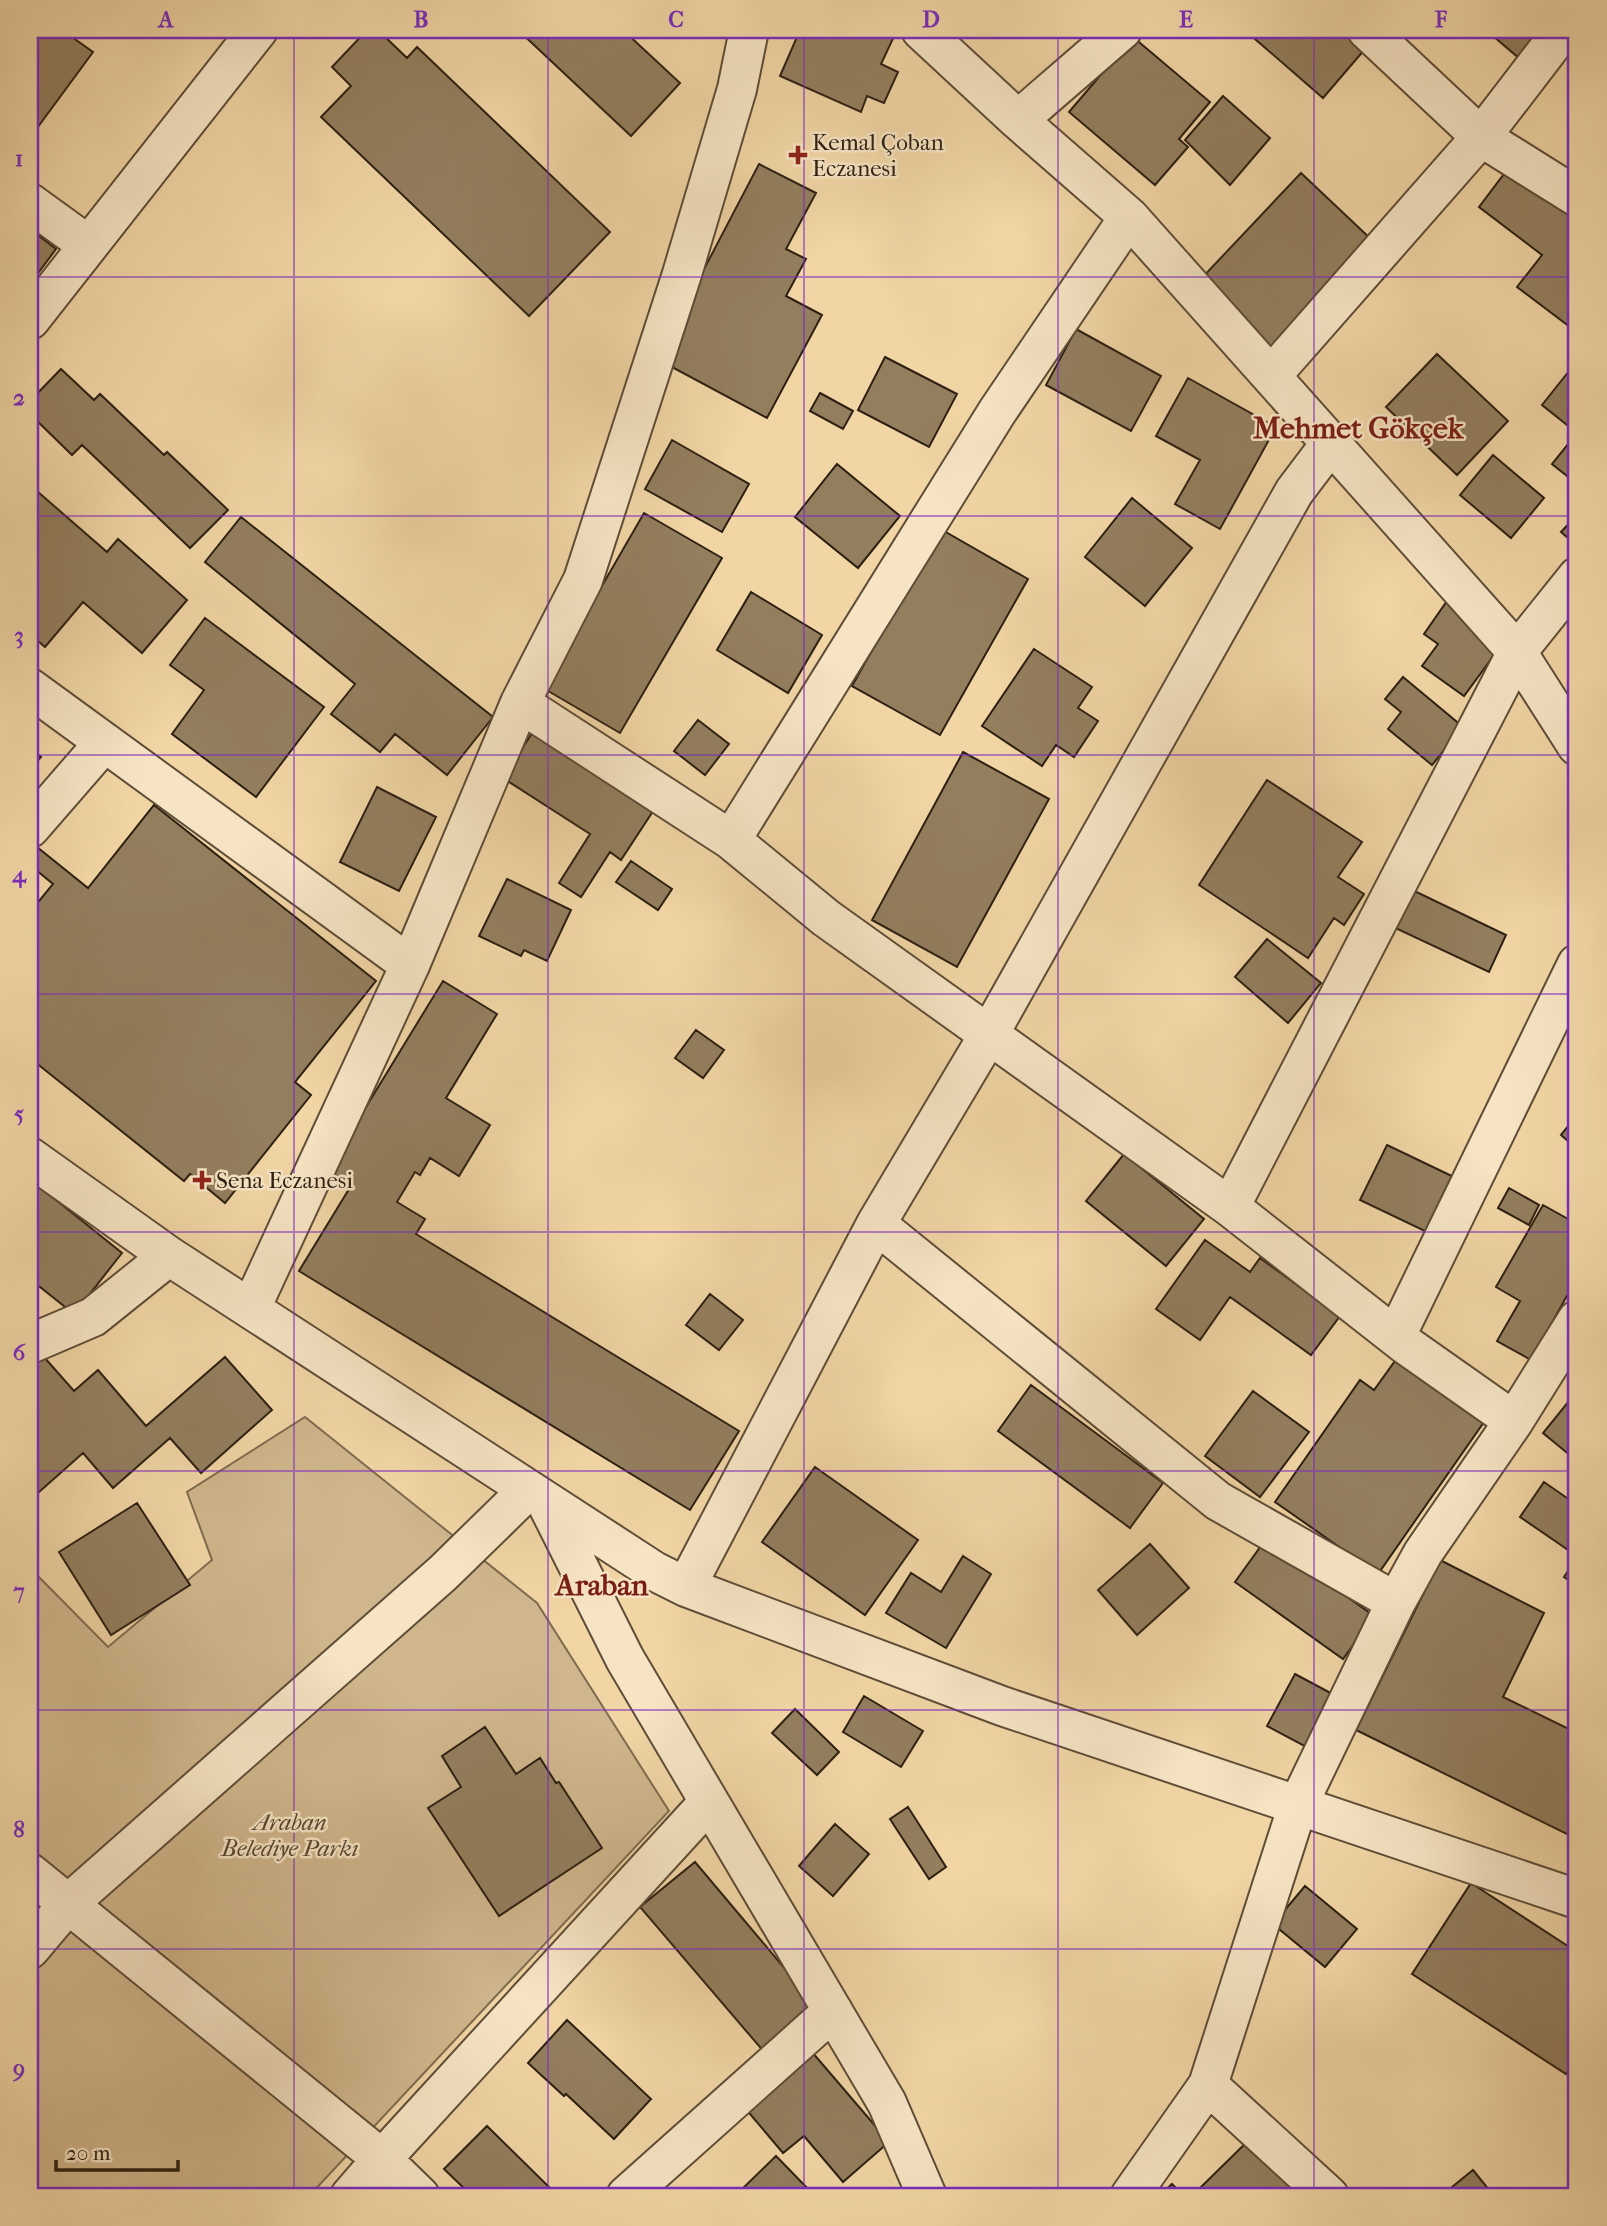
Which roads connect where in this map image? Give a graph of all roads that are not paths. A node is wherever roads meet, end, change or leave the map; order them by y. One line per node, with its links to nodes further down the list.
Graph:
1 (258, 30): 12 (street)
2 (749, 30): 19 (street)
3 (921, 30): 7 (street)
4 (1122, 30): 7 (street)
5 (1367, 30): 8 (street)
6 (1563, 30): 8 (street)
7 (1018, 120): 11 (street)
8 (1480, 137): 9 (street); 14 (street)
9 (1577, 197)
10 (30, 202): 12 (street)
11 (1129, 217): 14 (street); 23 (street)
12 (88, 245): 13 (street)
13 (30, 320)
14 (1271, 376): 15 (street)
15 (1331, 443): 17 (street); 26 (street)
16 (1577, 577): 17 (street)
17 (1517, 652): 21 (street); 28 (street)
18 (30, 688): 20 (street)
19 (520, 703): 23 (street); 25 (street)
20 (103, 744): 22 (street); 25 (street)
21 (1577, 746)
22 (30, 828)
23 (731, 840): 26 (street)
24 (1577, 964): 33 (street)
25 (410, 965): 31 (street)
26 (988, 1036): 28 (street); 29 (street)
27 (30, 1157): 30 (street)
28 (1230, 1208): 33 (street)
29 (876, 1224): 37 (street); 38 (street)
30 (169, 1256): 31 (street); 34 (street)
31 (251, 1308): 36 (street)
32 (1577, 1320): 35 (street)
33 (1396, 1336): 35 (street)
34 (30, 1344)
35 (1514, 1421): 38 (street)
36 (537, 1496): 37 (street); 39 (street); 43 (street)
37 (686, 1587): 40 (street)
38 (1396, 1602): 40 (street)
39 (709, 1802): 45 (street); 47 (street)
40 (1298, 1805): 42 (street); 46 (street)
41 (30, 1873): 43 (street)
42 (1577, 1899)
43 (68, 1904): 44 (street); 47 (street)
44 (30, 1949)
45 (833, 2011): 48 (street); 51 (street)
46 (1208, 2085): 52 (street); 53 (street)
47 (382, 2159): 49 (street); 50 (street)
48 (926, 2195)
49 (350, 2196)
50 (420, 2196)
51 (625, 2196)
52 (1130, 2196)
53 (1329, 2196)

